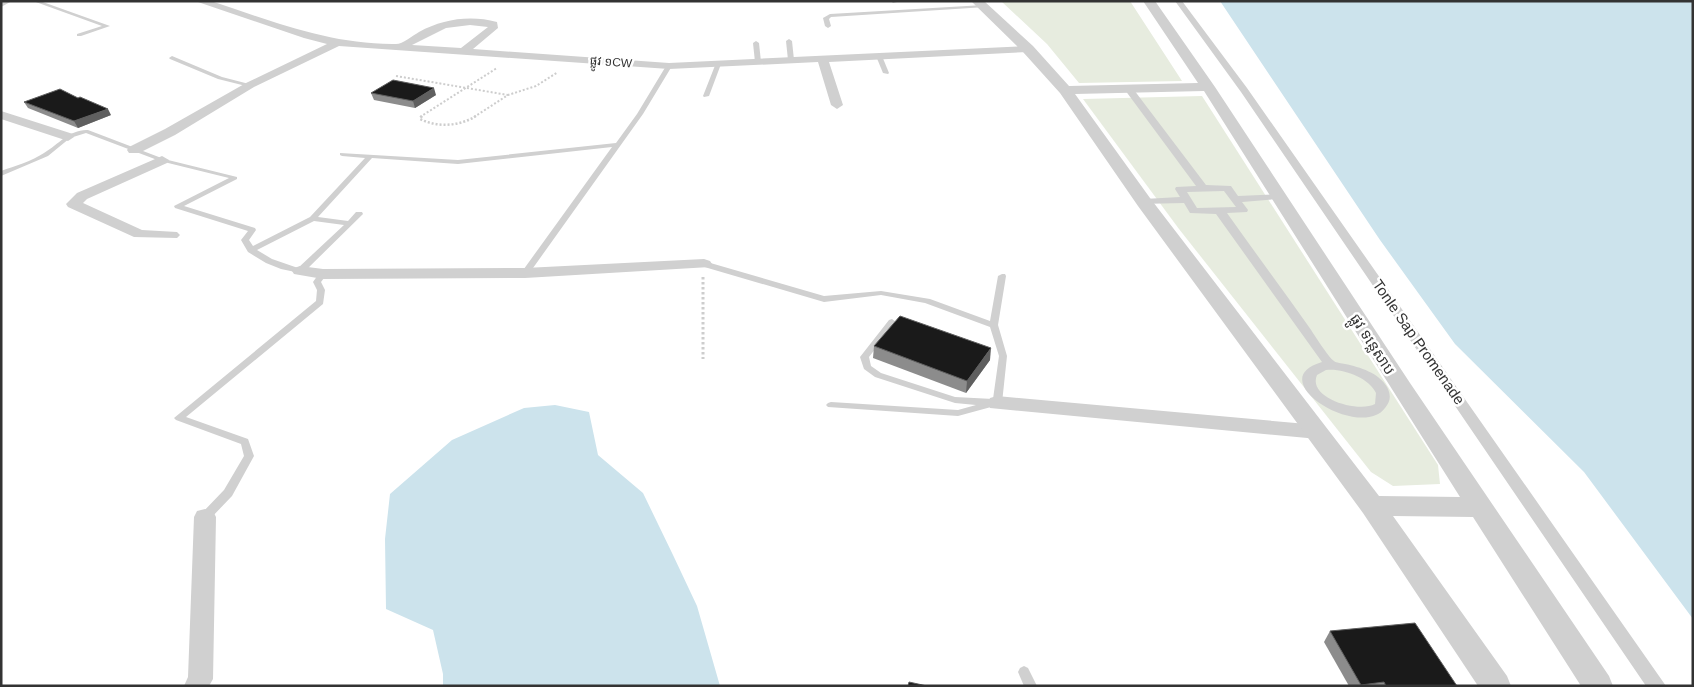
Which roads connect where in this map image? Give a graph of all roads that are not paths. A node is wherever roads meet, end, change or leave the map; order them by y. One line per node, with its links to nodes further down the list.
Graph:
1 (6, 1): 8 (street)
2 (35, 1): 11 (lane)
3 (200, 1): 13 (street, ផ្លូវ ១CW)
4 (900, 1): 7 (lane)
5 (1149, 1): 27 (street, ផ្លូវ ទន្លេសាប)
6 (1178, 1): 74 (street, Tonle Sap Promenade)
7 (893, 2)
8 (1, 3)
9 (980, 4): 10 (lane); 16 (street)
10 (828, 26)
11 (79, 35)
12 (789, 40): 21 (lane)
13 (337, 43): 15 (street, ផ្លូវ ១CW); 26 (street)
14 (756, 43): 22 (lane)
15 (401, 48): 17 (street, ផ្លូវ ១CW); 17 (street)
16 (1028, 48): 18 (street, ផ្លូវ ១CW); 29 (street)
17 (463, 52): 24 (street, ផ្លូវ ១CW)
18 (879, 56): 20 (street, ផ្លូវ ១CW); 25 (lane)
19 (172, 58): 26 (lane)
20 (822, 58): 21 (street, ផ្លូវ ១CW); 31 (street)
21 (791, 60): 22 (street, ផ្លូវ ១CW)
22 (758, 62): 23 (street, ផ្លូវ ១CW)
23 (718, 64): 24 (street, ផ្លូវ ១CW); 30 (lane)
24 (669, 66): 34 (lane)
25 (886, 73)
26 (250, 85): 35 (street)
27 (1208, 87): 28 (street); 41 (street, ផ្លូវ ទន្លេសាប)
28 (1128, 88): 29 (street); 40 (street)
29 (1065, 90): 44 (street)
30 (706, 96)
31 (837, 105)
32 (1, 114): 33 (street)
33 (68, 137): 35 (lane); 39 (lane)
34 (617, 145): 37 (lane); 53 (lane)
35 (134, 150): 38 (lane)
36 (342, 154): 37 (lane)
37 (370, 156): 47 (lane)
38 (162, 160): 49 (street); 50 (lane)
39 (1, 174)
40 (1203, 188): 42 (street); 43 (street)
41 (1277, 196): 42 (street); 60 (street, ផ្លូវ ទន្លេសាប)
42 (1235, 199): 45 (street)
43 (1187, 200): 44 (street); 45 (street)
44 (1144, 202): 62 (street)
45 (1219, 210): 58 (street)
46 (359, 214): 48 (lane)
47 (313, 219): 48 (lane); 50 (lane)
48 (348, 223): 52 (lane)
49 (172, 235)
50 (251, 250): 52 (lane)
51 (704, 264): 53 (street); 57 (lane)
52 (300, 271): 54 (street)
53 (525, 273): 54 (street)
54 (323, 274): 68 (lane)
55 (1002, 276): 57 (lane)
56 (892, 322): 63 (lane)
57 (994, 325): 63 (lane)
58 (1330, 365): 59 (street); 61 (street)
59 (1379, 387): 60 (street); 61 (street)
60 (1402, 388): 67 (street, ផ្លូវ ទន្លេសាប)
61 (1313, 390): 62 (street)
62 (1287, 393): 65 (street)
63 (998, 403): 64 (lane); 65 (street)
64 (831, 405)
65 (1318, 432): 66 (street)
66 (1372, 506): 67 (street); 72 (street)
67 (1479, 507): 73 (street, ផ្លូវ ទន្លេសាប)
68 (205, 517): 70 (street)
69 (1024, 672): 71 (lane)
70 (196, 686)
71 (1031, 686)
72 (1496, 686)
73 (1598, 686)
74 (1657, 686)

